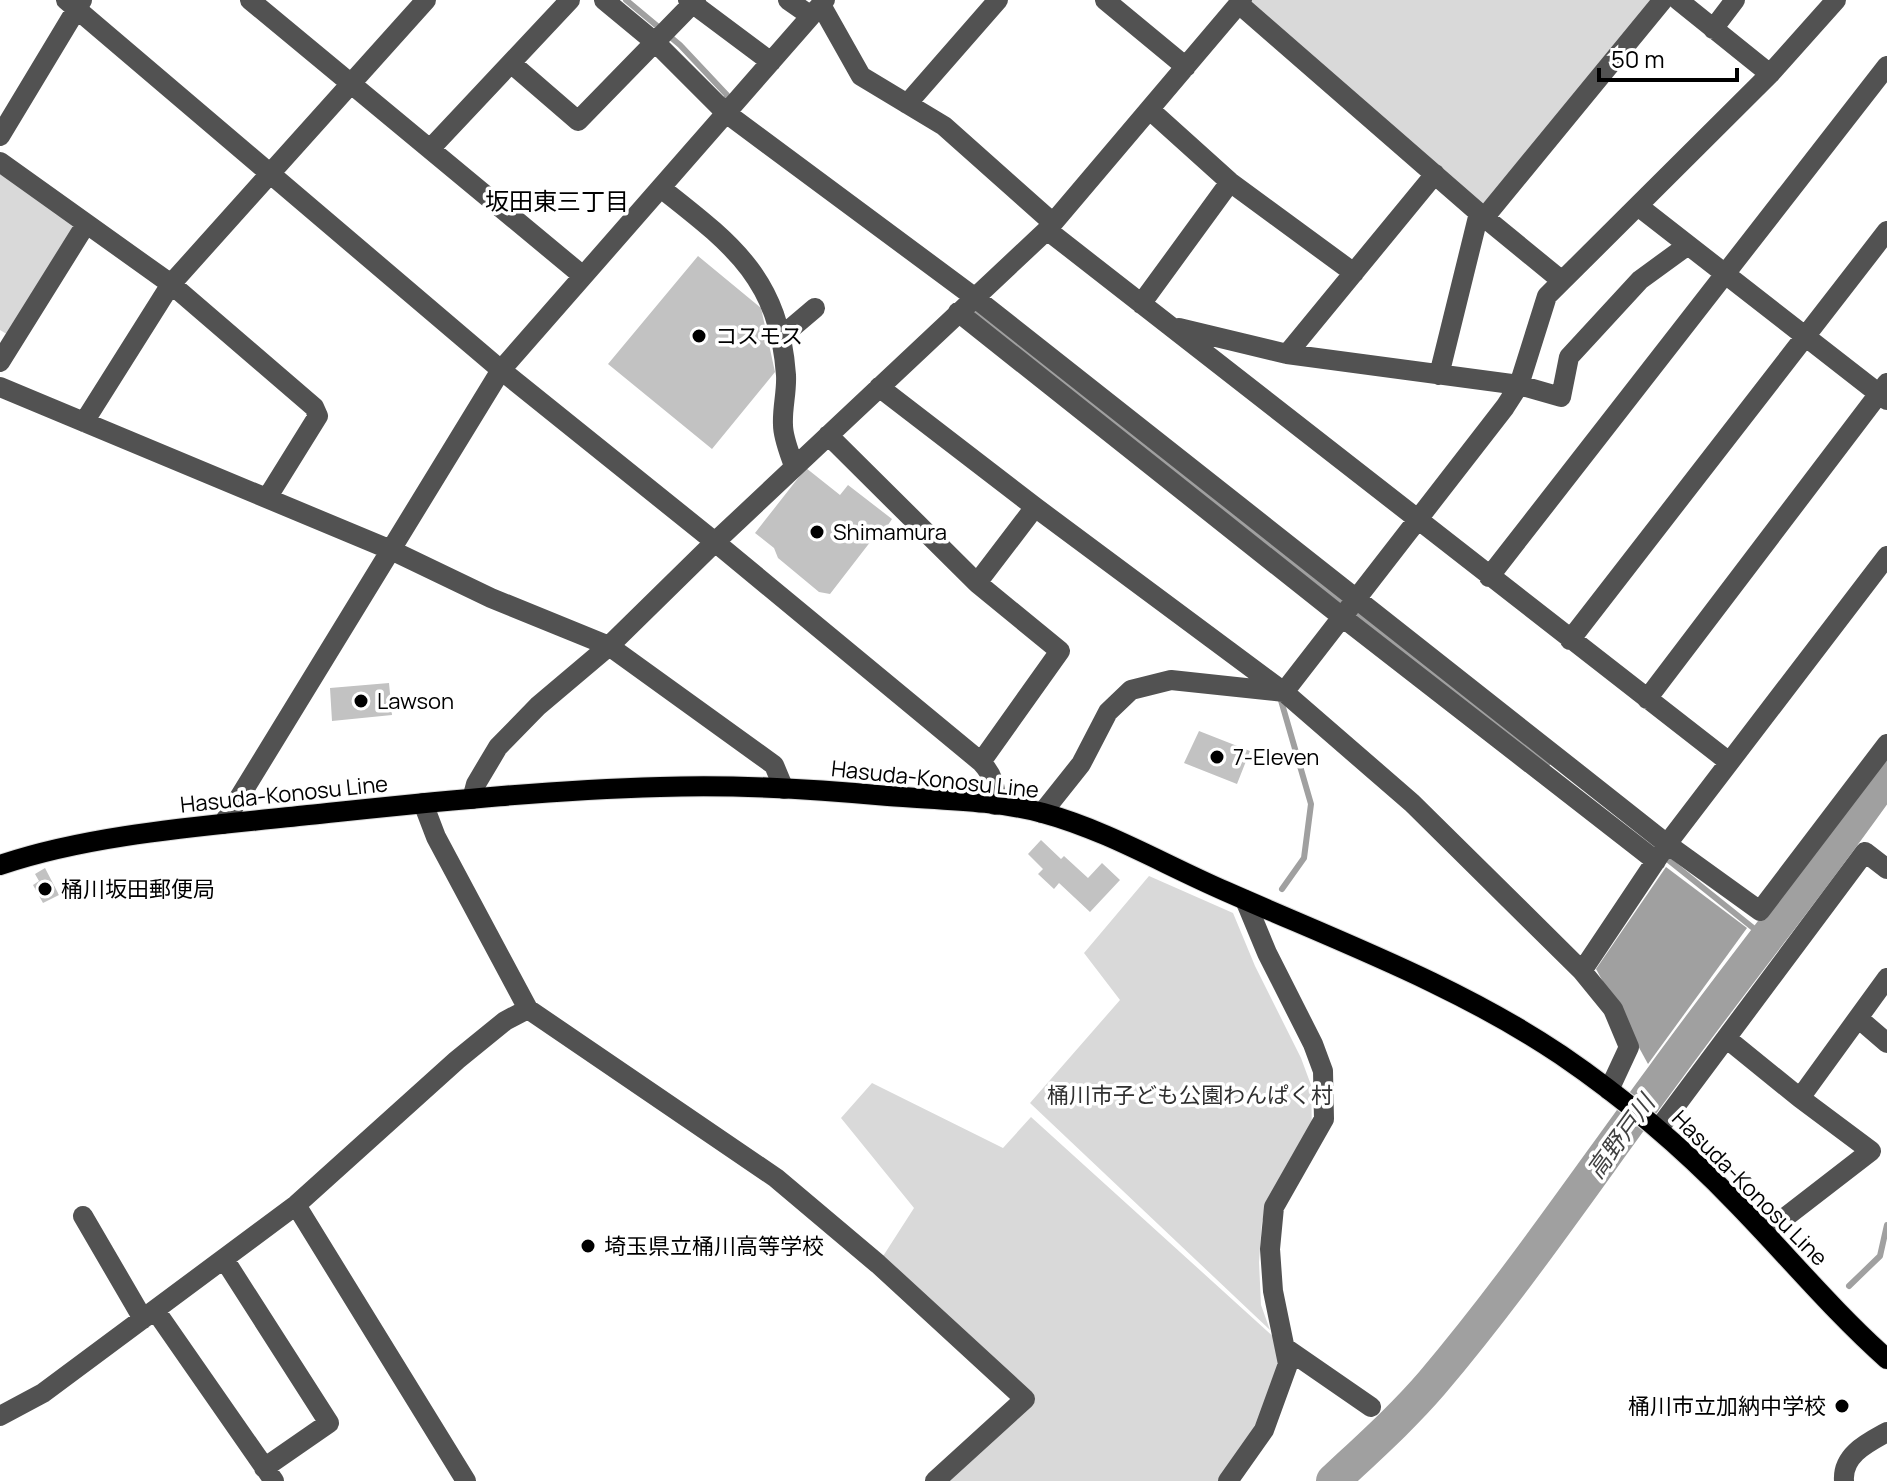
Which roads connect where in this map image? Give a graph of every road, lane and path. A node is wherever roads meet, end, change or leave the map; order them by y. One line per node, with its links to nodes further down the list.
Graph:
1 (426, 0): 23 (street)
2 (570, 0): 19 (street)
3 (604, 0): 17 (street)
4 (788, 0): 15 (street)
5 (998, 0): 24 (street)
6 (1105, 0): 21 (street)
7 (1663, 0): 35 (street)
8 (1678, 0): 16 (street)
9 (1735, 0): 16 (street)
10 (1836, 0): 22 (street)
11 (693, 1): 17 (street); 18 (street)
12 (1240, 2): 21 (street); 31 (street)
13 (75, 3): 27 (street); 30 (street)
14 (264, 4): 23 (street)
15 (819, 7): 18 (street); 24 (street)
16 (1713, 29): 22 (street)
17 (656, 43): 19 (street); 26 (street)
18 (771, 62): 26 (street)
19 (511, 63): 28 (street)
20 (1887, 66): 41 (street)
21 (1186, 67): 25 (street)
22 (1770, 74): 34 (street)
23 (350, 83): 28 (street); 30 (street)
24 (907, 104): 37 (street)
25 (1150, 110): 32 (street); 37 (street)
26 (726, 113): 33 (street); 45 (street)
27 (0, 136)
28 (430, 149): 42 (street)
29 (0, 162): 36 (street)
30 (271, 174): 44 (street); 54 (street)
31 (1435, 174): 35 (street); 40 (street)
32 (1230, 182): 40 (street); 46 (street)
33 (661, 188): 42 (street); 50 (street)
34 (1638, 206): 39 (street); 43 (street)
35 (1482, 216): 43 (street); 55 (street)
36 (86, 224): 44 (street); 53 (street)
37 (1050, 227): 45 (street); 46 (street)
38 (1887, 231): 51 (street)
39 (1688, 245): 41 (street); 56 (street)
40 (1354, 273): 52 (street)
41 (1726, 274): 51 (street); 69 (street)
42 (583, 276): 54 (street)
43 (1562, 281): 56 (street)
44 (171, 284): 60 (street); 63 (street)
45 (974, 297): 48 (street); 73 (street)
46 (1141, 304): 49 (street)
47 (815, 308): 50 (street)
48 (958, 312): 58 (street); 74 (street)
49 (1172, 326): 52 (street); 65 (street)
50 (782, 336): 62 (street)
51 (1805, 336): 59 (street); 75 (street)
52 (1287, 354): 55 (street)
53 (0, 362)
54 (501, 370): 66 (street); 67 (street)
55 (1439, 375): 56 (street)
56 (1519, 385): 65 (street)
57 (0, 387): 60 (street)
58 (879, 387): 61 (street); 64 (street)
59 (1884, 392): 78 (street)
60 (84, 422): 63 (street)
61 (828, 435): 62 (street); 71 (street)
62 (794, 466): 66 (street)
63 (267, 498): 67 (street)
64 (1035, 507): 71 (street); 77 (street)
65 (1416, 521): 69 (street); 73 (street)
66 (715, 542): 76 (street); 80 (street)
67 (391, 550): 76 (street); 87 (street)
68 (1887, 556): 70 (street)
69 (1489, 577): 75 (street)
70 (1870, 578): 72 (street); 81 (street)
71 (977, 583): 80 (street)
72 (1887, 591)
73 (1357, 598): 74 (street); 88 (street)
74 (1342, 617): 77 (street); 88 (street)
75 (1570, 640): 78 (street)
76 (609, 646): 82 (street); 83 (street)
77 (1284, 692): 86 (street); 92 (street)
78 (1647, 699): 81 (street)
79 (1887, 744): 88 (street)
80 (981, 762): 85 (street)
81 (1729, 762): 88 (street)
82 (784, 789): 83 (main road, Hasuda-Konosu Line); 85 (main road, Hasuda-Konosu Line)
83 (472, 799): 84 (main road, Hasuda-Konosu Line)
84 (423, 803): 87 (main road, Hasuda-Konosu Line); 94 (street)
85 (995, 805): 86 (main road, Hasuda-Konosu Line)
86 (1042, 813): 91 (main road, Hasuda-Konosu Line)
87 (223, 824): 89 (main road, Hasuda-Konosu Line)
88 (1661, 852): 92 (street)
89 (0, 865)
90 (1887, 869): 96 (street)
91 (1245, 900): 98 (main road, Hasuda-Konosu Line); 106 (street)
92 (1582, 971): 98 (street)
93 (1887, 978): 95 (street)
94 (528, 1009): 101 (street); 113 (street)
95 (1858, 1018): 97 (street); 99 (street)
96 (1726, 1038): 99 (street); 100 (street)
97 (1887, 1043)
98 (1609, 1090): 100 (main road, Hasuda-Konosu Line)
99 (1800, 1098): 103 (street)
100 (1659, 1128): 103 (main road, Hasuda-Konosu Line)
101 (296, 1205): 104 (street); 112 (street)
102 (83, 1216): 105 (street)
103 (1765, 1233): 107 (main road, Hasuda-Konosu Line)
104 (224, 1259): 105 (street); 111 (street)
105 (149, 1315): 109 (street); 111 (street)
106 (1287, 1349): 108 (street); 114 (street)
107 (1887, 1359)
108 (1371, 1407)
109 (0, 1416)
110 (1887, 1432): 115 (street)
111 (269, 1474)
112 (466, 1481)
113 (935, 1481)
114 (1228, 1481)
115 (1844, 1481)

